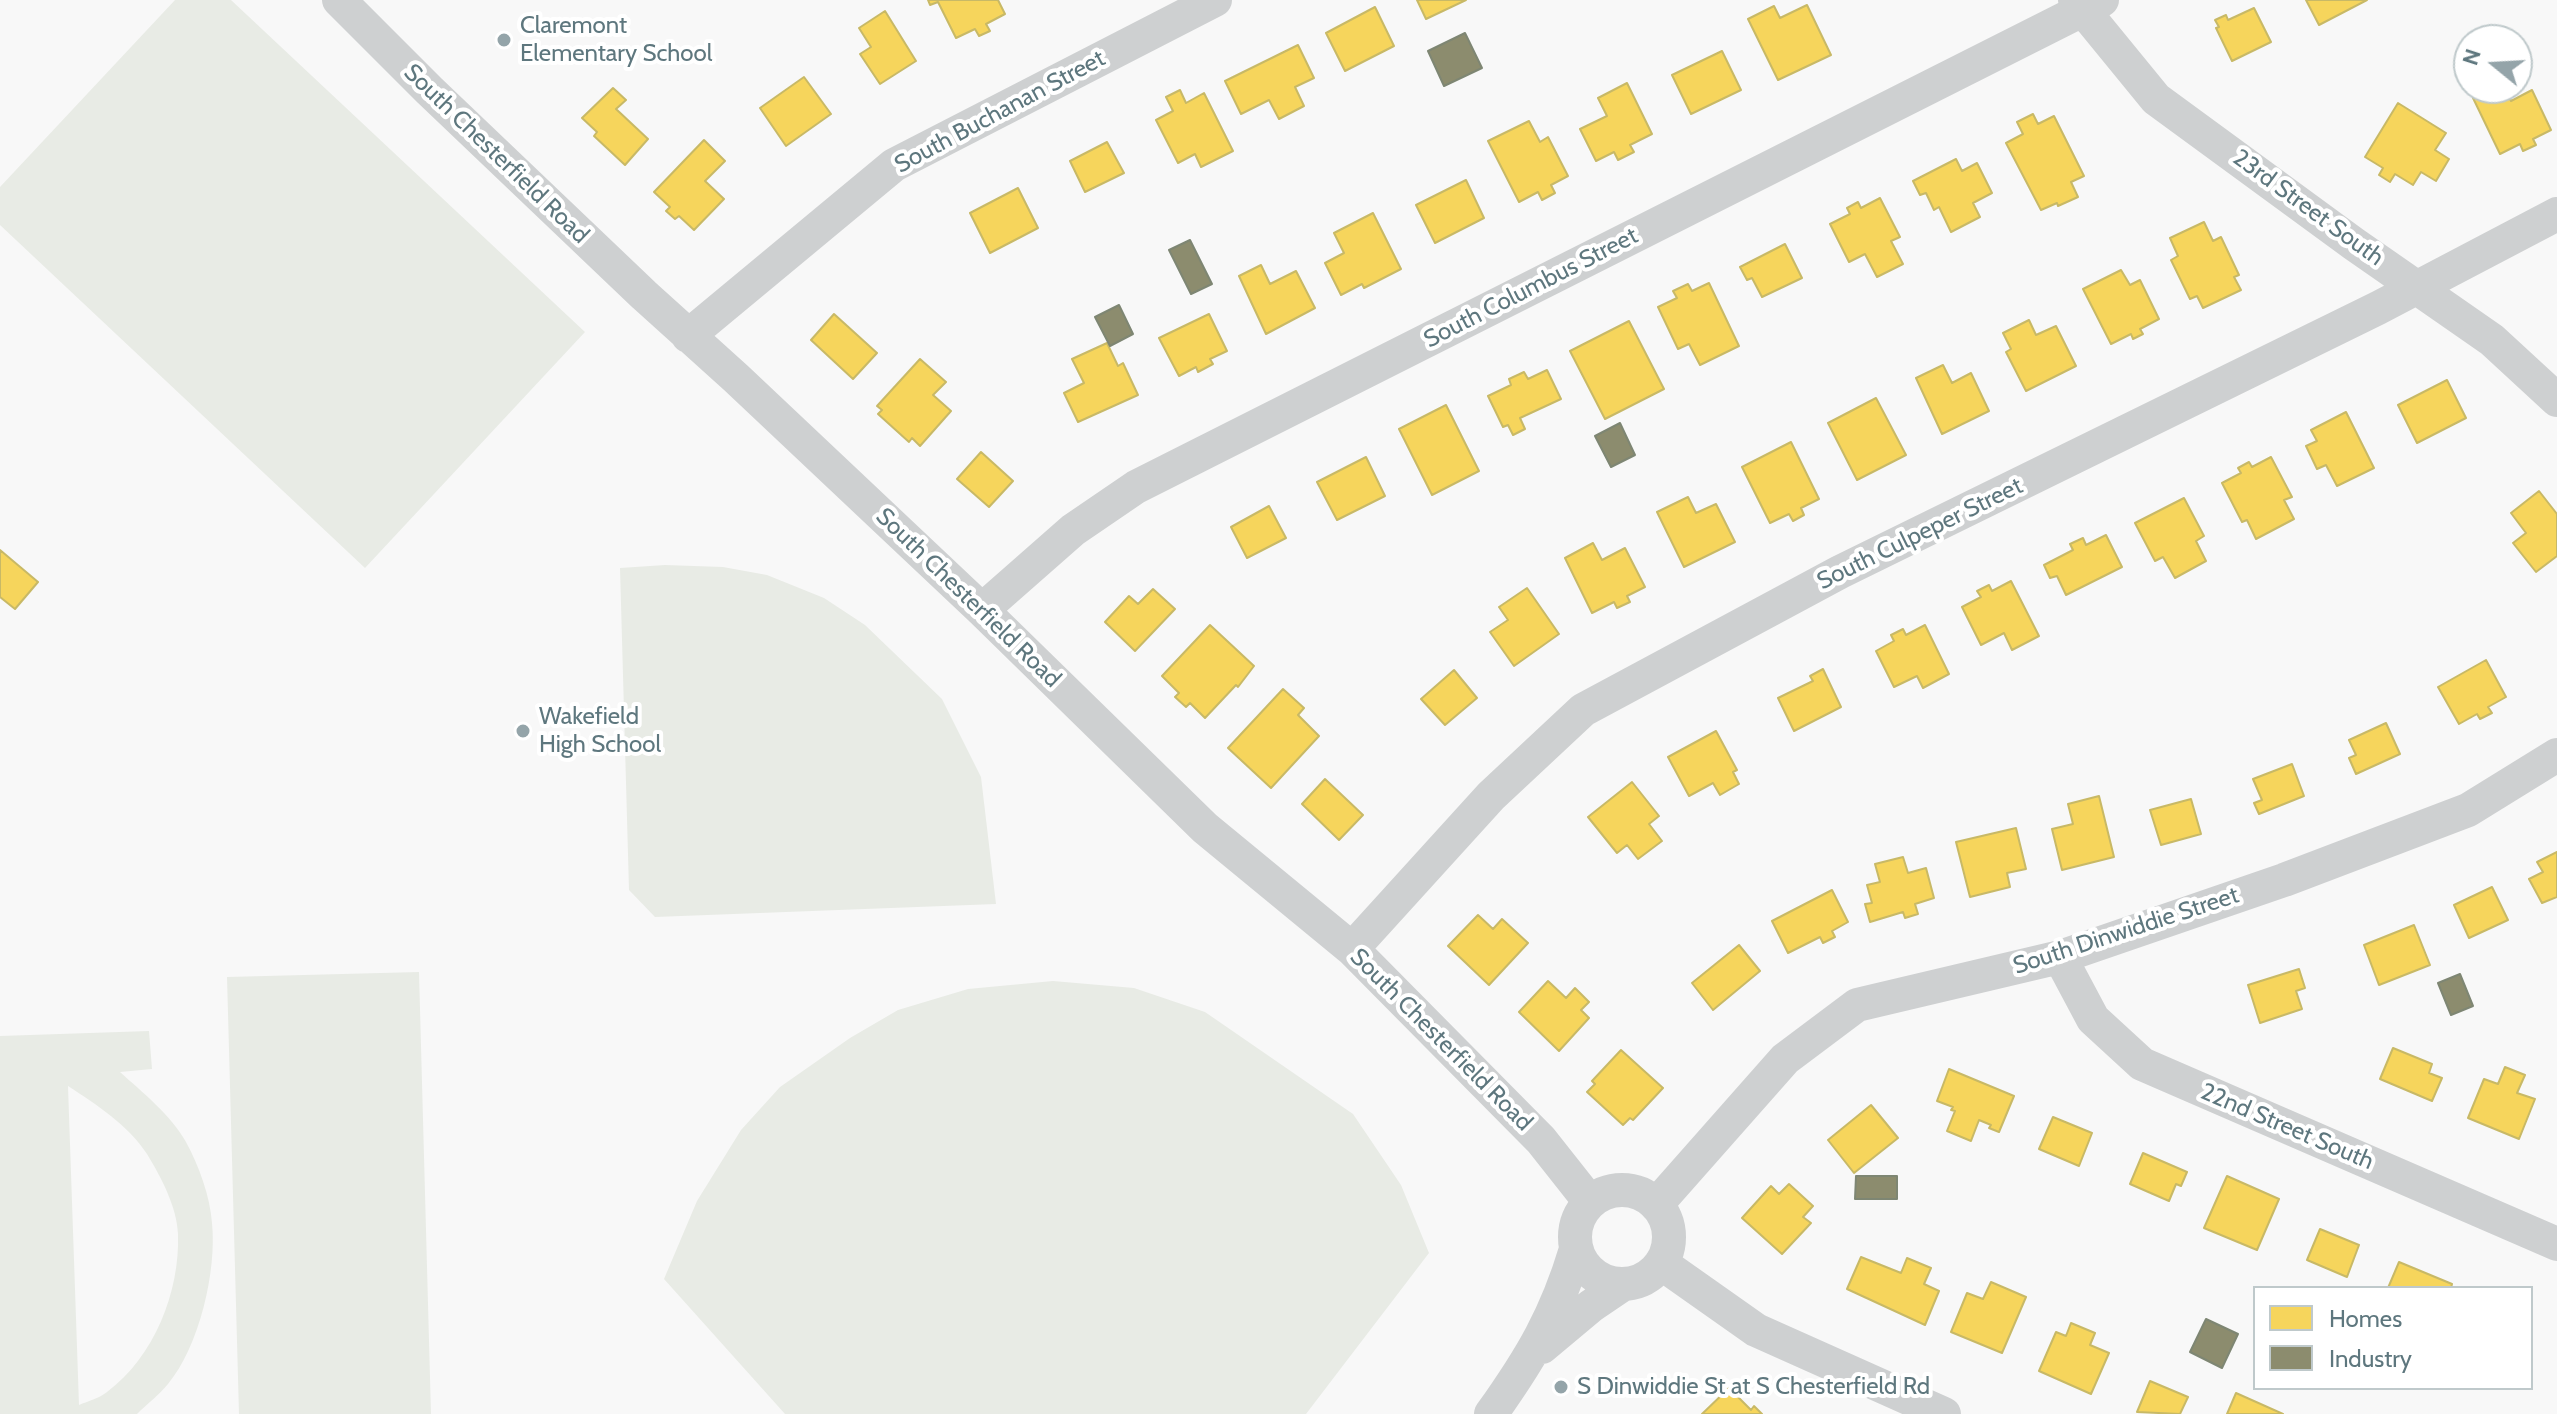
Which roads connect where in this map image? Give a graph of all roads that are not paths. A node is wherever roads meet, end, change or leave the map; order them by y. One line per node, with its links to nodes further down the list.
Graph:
1 (339, 0): 6 (street, South Chesterfield Road)
2 (1215, 0): 6 (street, South Buchanan Street)
3 (2086, 3): 5 (street, 23rd Street South); 8 (street, South Columbus Street)
4 (2557, 214): 5 (street, South Culpeper Street)
5 (2419, 287): 7 (street, 23rd Street South); 10 (street, South Culpeper Street)
6 (688, 336): 8 (street, South Chesterfield Road)
7 (2557, 400)
8 (982, 610): 10 (street, South Chesterfield Road)
9 (2557, 755): 11 (street, South Dinwiddie Street)
10 (1352, 949): 12 (street, South Chesterfield Road)
11 (2060, 957): 13 (street, South Dinwiddie Street); 14 (street, 22nd Street South)
12 (1590, 1202): 13 (street); 15 (street)
13 (1656, 1205): 16 (street)
14 (2557, 1244)
15 (1576, 1249): 17 (street); 18 (street)
16 (1661, 1263): 17 (street); 20 (street)
17 (1622, 1285): 18 (street)
18 (1533, 1355): 19 (street)
19 (1491, 1414)
20 (1944, 1414)

